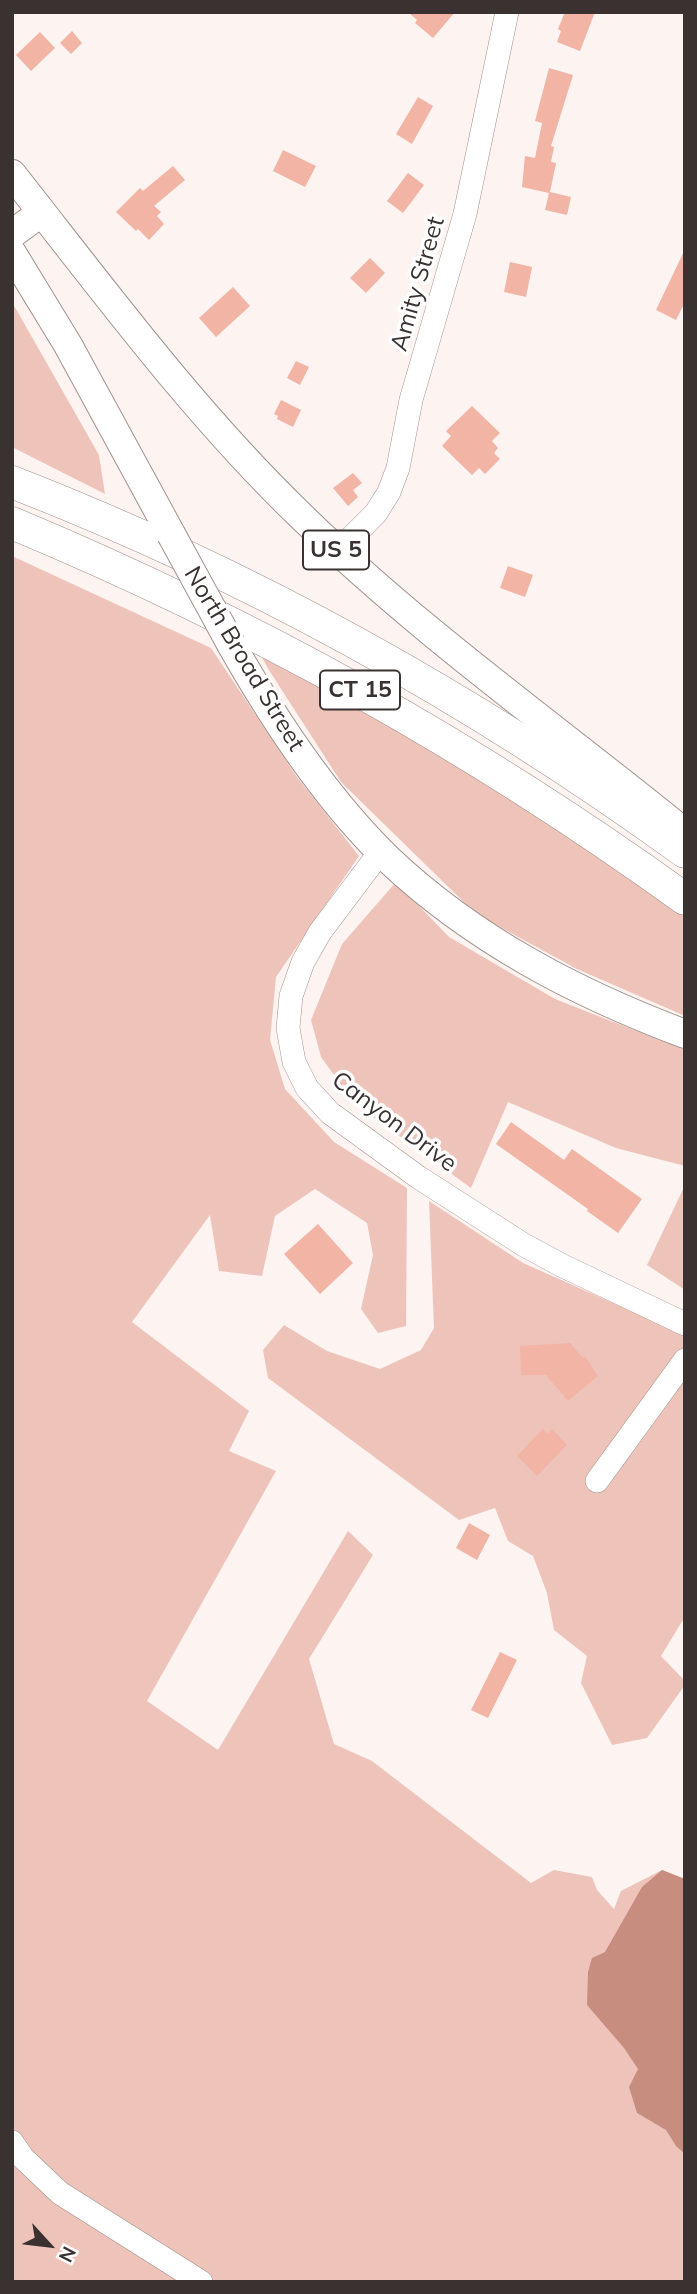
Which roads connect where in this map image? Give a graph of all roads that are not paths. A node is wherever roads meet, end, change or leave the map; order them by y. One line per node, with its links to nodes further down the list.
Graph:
1 (507, 12): 8 (street, Amity Street)
2 (12, 174): 3 (main road, US 5)
3 (42, 212): 4 (main road); 8 (main road, US 5)
4 (12, 234)
5 (12, 253): 10 (main road, North Broad Street, bridge)
6 (12, 482): 11 (highway, CT 15)
7 (12, 523): 12 (highway, CT 15)
8 (338, 551): 9 (main road, US 5)
9 (685, 833)
10 (381, 851): 13 (main road, North Broad Street); 14 (street, Canyon Drive)
11 (685, 852)
12 (685, 899)
13 (685, 1034)
14 (685, 1324)
15 (685, 1360): 16 (street)
16 (597, 1481)
17 (12, 2142): 18 (street)
18 (201, 2282)

